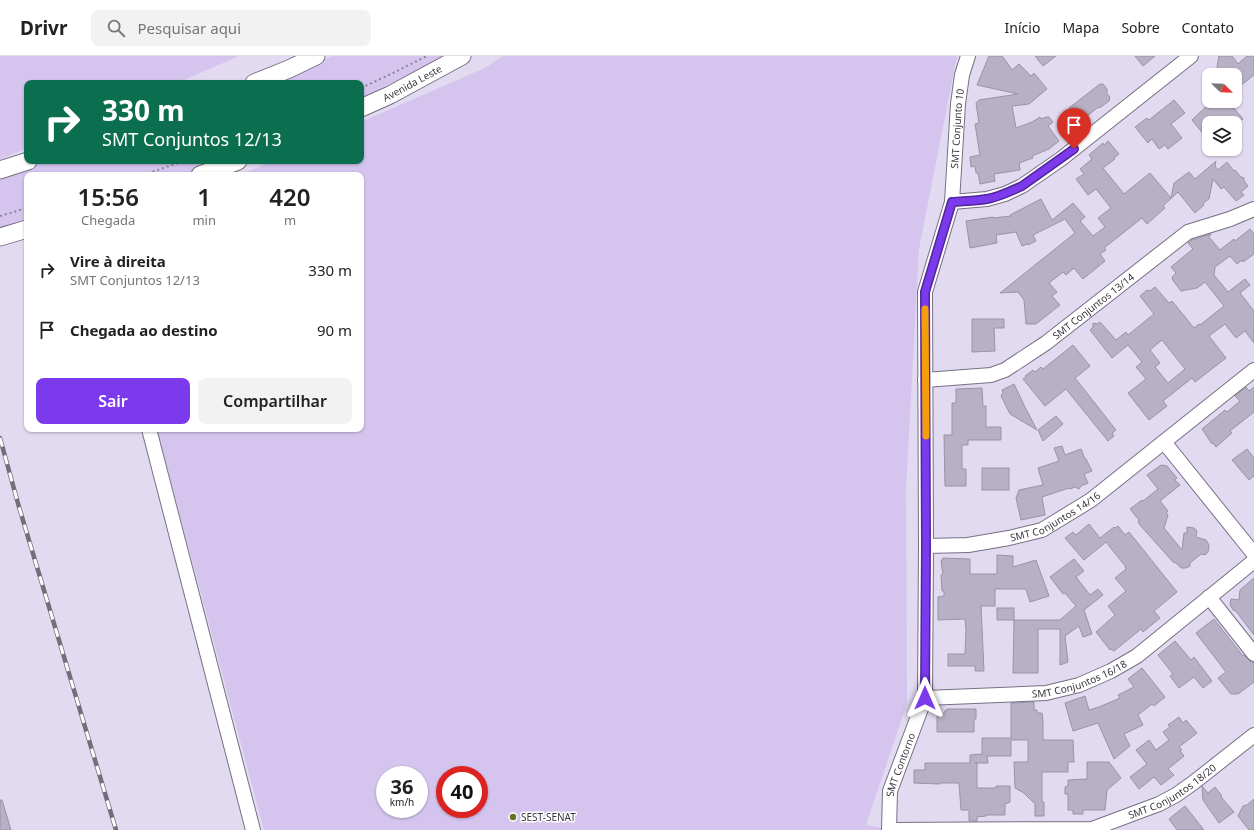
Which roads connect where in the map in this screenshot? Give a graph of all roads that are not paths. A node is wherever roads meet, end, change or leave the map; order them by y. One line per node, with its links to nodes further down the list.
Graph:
1 (316, 56): 5 (main road)
2 (462, 56): 6 (main road, Avenida Leste)
3 (968, 56): 13 (street, SMT Conjunto 10)
4 (1191, 56): 13 (street)
5 (262, 80)
6 (364, 107)
7 (24, 162): 10 (main road)
8 (202, 164): 11 (main road)
9 (230, 164): 12 (main road)
10 (0, 170)
11 (196, 172)
12 (208, 172)
13 (952, 202): 18 (street, SMT Contorno)
14 (1254, 209): 18 (street, SMT Conjuntos 13/14)
15 (24, 230): 16 (main road)
16 (0, 237)
17 (1254, 370): 20 (street, SMT Conjuntos 14/16)
18 (925, 380): 21 (street, SMT Contorno)
19 (150, 432): 28 (street)
20 (1164, 442): 21 (street, SMT Conjuntos 14/16); 22 (street)
21 (926, 546): 26 (street, SMT Contorno)
22 (1254, 554)
23 (1254, 561): 24 (street, SMT Conjuntos 16/18)
24 (1209, 597): 25 (street); 26 (street, SMT Conjuntos 16/18)
25 (1254, 654)
26 (925, 698): 29 (street, SMT Contorno)
27 (1254, 734): 29 (street, SMT Conjuntos 18/20)
28 (253, 830)
29 (889, 830)

